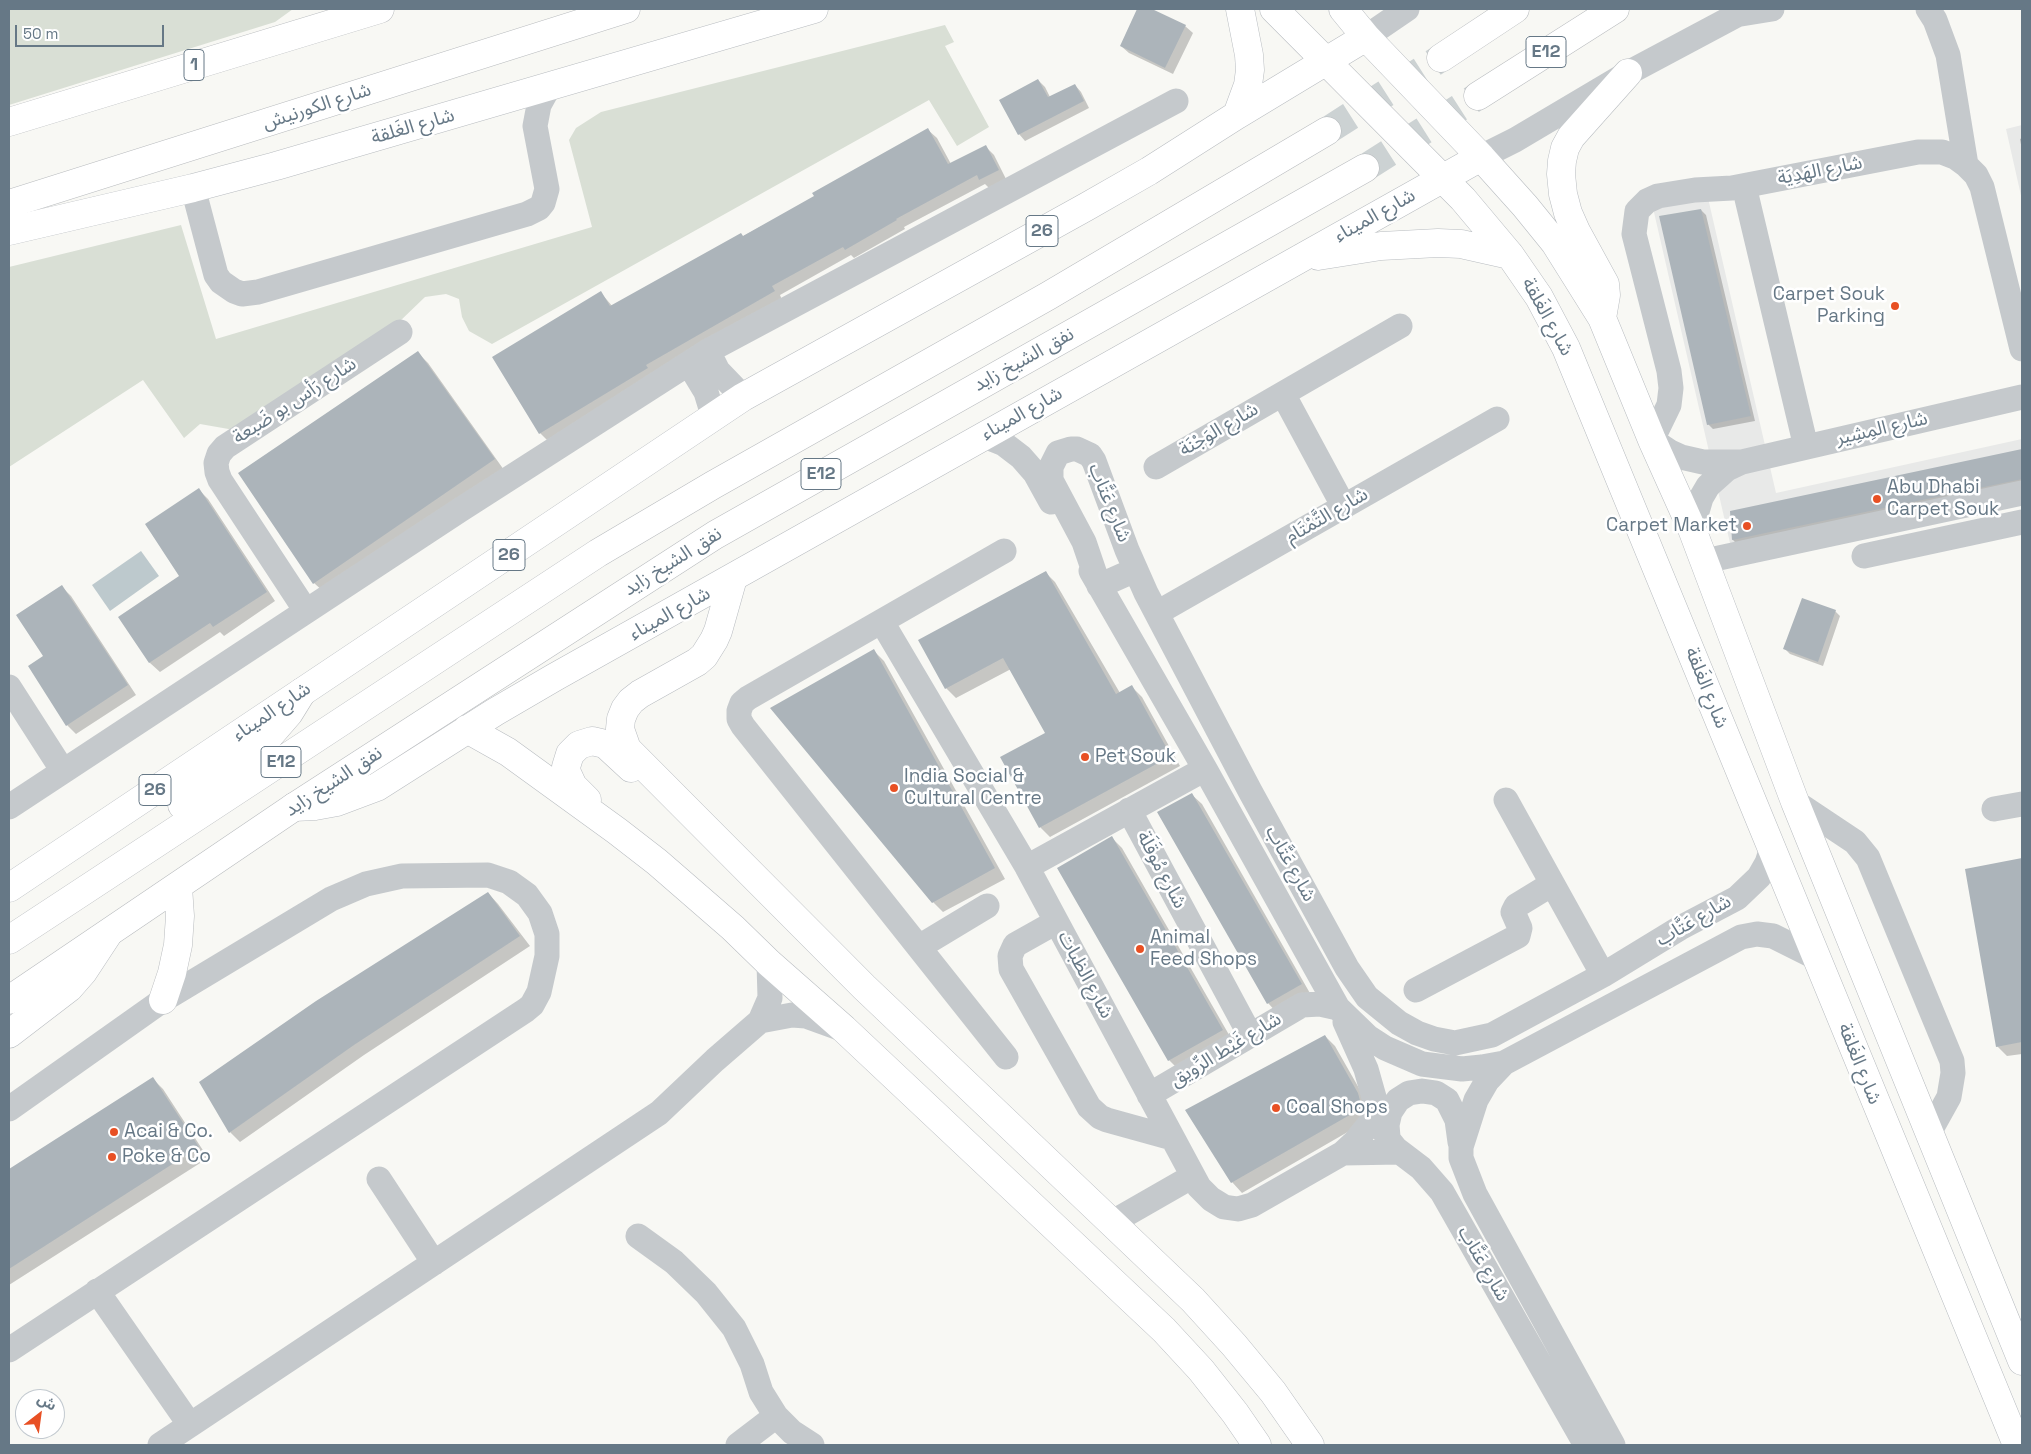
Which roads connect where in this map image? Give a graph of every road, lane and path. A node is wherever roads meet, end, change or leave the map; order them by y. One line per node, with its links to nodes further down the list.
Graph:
1 (380, 9): 21 (main road, 1)
2 (626, 9): 31 (main road, شارع الكورنيش)
3 (814, 9): 17 (main road, شارع الغَلقة)
4 (1240, 9): 20 (main road)
5 (1274, 9): 14 (main road, شارع الغَلقة)
6 (1407, 9): 13 (street, شارع الميناء / 26)
7 (1515, 9): 15 (main road)
8 (1615, 9): 18 (main road, E12)
9 (1772, 9): 12 (street, شارع الميناء)
10 (1928, 9): 24 (street)
11 (1345, 12): 13 (main road, شارع الغَلقة); 14 (main road)
12 (1741, 12): 16 (street, شارع الميناء)
13 (1366, 37): 14 (main road, شارع الميناء / 26); 23 (main road, شارع الغَلقة)
14 (1318, 54): 20 (main road, شارع الميناء / 26); 26 (main road, شارع الغَلقة)
15 (1441, 58)
16 (1628, 74): 23 (street, شارع الميناء); 35 (main road)
17 (549, 87): 29 (main road, شارع الغَلقة); 29 (street)
18 (1478, 96)
19 (1176, 101): 39 (street)
20 (1237, 114): 41 (main road, شارع الميناء / 26)
21 (9, 122)
22 (1326, 131): 82 (main road, E12)
23 (1482, 157): 26 (main road, شارع الميناء); 27 (main road, شارع الغَلقة)
24 (1966, 165): 28 (street, شارع الهَدِيَة); 38 (street, شارع الهَدِيَة)
25 (1365, 168): 73 (main road, نفق الشيخ زايد / E12)
26 (1442, 178): 30 (main road, شارع الغَلقة); 34 (main road, شارع الميناء)
27 (1501, 178): 30 (main road); 35 (main road, شارع الغَلقة)
28 (1744, 186): 46 (street, شارع الهَدِيَة); 47 (street)
29 (194, 188): 32 (main road, شارع الغَلقة)
30 (1463, 200): 33 (main road, شارع الغَلقة)
31 (9, 204)
32 (9, 231)
33 (1510, 255): 34 (main road); 77 (main road, شارع الغَلقة)
34 (1290, 264): 45 (main road, شارع الميناء)
35 (1602, 318): 46 (main road, شارع الغَلقة)
36 (1400, 326): 40 (street, شارع الوَجْنَة)
37 (400, 332): 60 (street, شارع رَأس بو ضَبعة)
38 (2022, 349)
39 (698, 358): 41 (street); 43 (street); 60 (street)
40 (1283, 394): 49 (street, شارع الوَجْنَة); 51 (street)
41 (743, 397): 43 (main road, شارع الميناء / 26)
42 (2022, 397): 47 (street, شارع المِشِير)
43 (713, 416): 64 (main road, شارع الميناء / 26)
44 (1497, 419): 51 (street, شارع التَّمْتَام)
45 (984, 436): 58 (main road, شارع الميناء); 59 (street, شارع عَتَّاب)
46 (1652, 440): 48 (street, شارع المِشِير); 53 (main road, شارع الغَلقة)
47 (1806, 447): 48 (street, شارع المِشِير)
48 (1742, 462): 53 (street, شارع المِشِير)
49 (1156, 467)
50 (2022, 493): 56 (street)
51 (1344, 507): 61 (street, شارع التَّمْتَام)
52 (2022, 522): 55 (street)
53 (1692, 529): 56 (main road, شارع الغَلقة)
54 (1004, 551): 62 (street)
55 (1864, 556)
56 (1704, 562): 70 (main road, شارع الغَلقة)
57 (1135, 570): 59 (street); 59 (street, شارع عَتَّاب); 61 (street, شارع عَتَّاب)
58 (733, 578): 65 (main road, شارع الميناء); 68 (main road)
59 (1099, 586): 66 (street, شارع عَتَّاب)
60 (306, 611): 67 (street)
61 (1157, 613): 91 (street, شارع عَتَّاب)
62 (882, 622): 78 (street, شارع الظبات); 87 (street)
63 (9, 687): 67 (street)
64 (302, 692): 81 (main road, شارع الميناء / 26); 82 (main road)
65 (467, 729): 73 (main road, شارع الميناء); 76 (main road)
66 (1205, 769): 75 (street); 90 (street, شارع عَتَّاب)
67 (63, 771): 72 (street)
68 (672, 796): 76 (main road); 113 (main road)
69 (1506, 800): 79 (street)
70 (1795, 802): 106 (main road, شارع الغَلقة); 106 (street)
71 (2022, 804): 74 (street)
72 (9, 807)
73 (294, 807): 80 (main road, نفق الشيخ زايد / E12)
74 (1994, 809)
75 (1129, 810): 78 (street); 100 (street, شارع مُوقَلَة)
76 (617, 831): 89 (main road)
77 (1772, 848): 88 (main road, شارع الغَلقة); 91 (street, شارع عَتَّاب)
78 (1027, 867): 84 (street, شارع الظبات)
79 (1552, 884): 91 (street); 92 (street)
80 (178, 887): 85 (main road, نفق الشيخ زايد / E12); 94 (main road)
81 (9, 888)
82 (75, 896): 86 (main road, E12)
83 (987, 906): 87 (street)
84 (1056, 922): 103 (street, شارع الظبات); 107 (street)
85 (108, 934): 93 (main road, نفق الشيخ زايد / E12); 99 (main road)
86 (9, 940)
87 (919, 947): 101 (street)
88 (1815, 957): 102 (street, شارع عَتَّاب); 124 (main road, شارع الغَلقة)
89 (769, 963): 97 (street); 98 (main road)
90 (1319, 973): 95 (street, شارع غَيْط الرِّويق); 96 (street, شارع عَتَّاب)
91 (1602, 975)
92 (1416, 990)
93 (9, 1000)
94 (163, 1000): 104 (street); 118 (street)
95 (1302, 1006): 96 (street, شارع غَيْط الرِّويق); 100 (street, شارع غَيْط الرِّويق)
96 (1338, 1008): 102 (street, شارع عَتَّاب); 105 (street, شارع عَتَّاب)
97 (760, 1021): 98 (street); 117 (street)
98 (844, 1029): 116 (main road)
99 (9, 1034)
100 (1250, 1035): 103 (street, شارع غَيْط الرِّويق)
101 (1006, 1057)
102 (1504, 1063): 109 (street, شارع عَتَّاب)
103 (1149, 1095): 107 (street, شارع الظبات)
104 (9, 1109)
105 (1379, 1112): 108 (street, شارع عَتَّاب); 110 (street, شارع الظبات)
106 (1929, 1134): 115 (main road, شارع الغَلقة)
107 (1172, 1138): 111 (street, شارع الظبات)
108 (1394, 1146): 109 (street); 110 (street, شارع الظبات); 130 (street, شارع عَتَّاب)
109 (1461, 1147): 131 (street, شارع عَتَّاب)
110 (1343, 1154): 111 (street, شارع الظبات)
111 (1193, 1176): 113 (street)
112 (379, 1179): 117 (street)
113 (1111, 1224): 116 (main road); 129 (main road)
114 (638, 1236): 122 (street)
115 (1976, 1244): 119 (main road); 121 (main road, شارع الغَلقة)
116 (1078, 1249): 128 (main road)
117 (434, 1262): 123 (street)
118 (97, 1291): 120 (street); 123 (street)
119 (2022, 1331)
120 (9, 1350)
121 (2022, 1361)
122 (776, 1416): 126 (street); 127 (street)
123 (190, 1425): 125 (street)
124 (2011, 1438)
125 (160, 1445)
126 (738, 1445)
127 (812, 1445)
128 (1257, 1445)
129 (1310, 1445)
130 (1586, 1445)
131 (1613, 1445)

